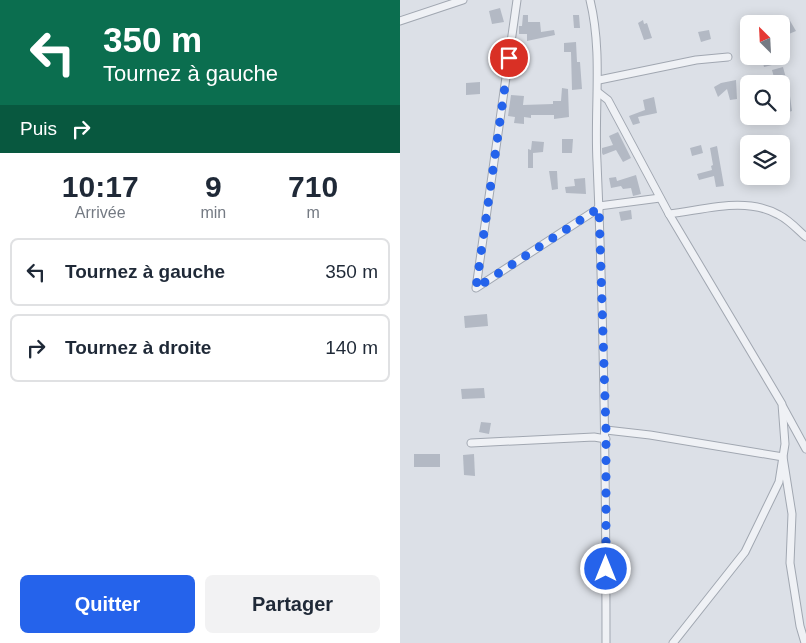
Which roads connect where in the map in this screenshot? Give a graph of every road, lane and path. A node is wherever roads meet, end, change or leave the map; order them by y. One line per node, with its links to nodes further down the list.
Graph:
1 (463, 0): 4 (street)
2 (517, 0): 9 (street)
3 (590, 0): 6 (street)
4 (400, 21)
5 (728, 57): 6 (street)
6 (599, 80): 7 (street)
7 (598, 93): 8 (street); 9 (street)
8 (660, 198): 9 (street); 10 (street)
9 (599, 207): 13 (street)
10 (669, 214): 11 (street); 12 (street)
11 (806, 237)
12 (782, 404): 16 (street); 17 (street)
13 (606, 430): 14 (street); 17 (street)
14 (606, 439): 15 (street); 18 (street)
15 (471, 443)
16 (806, 449)
17 (783, 457): 19 (street); 20 (street)
18 (606, 643)
19 (673, 643)
20 (806, 643)

